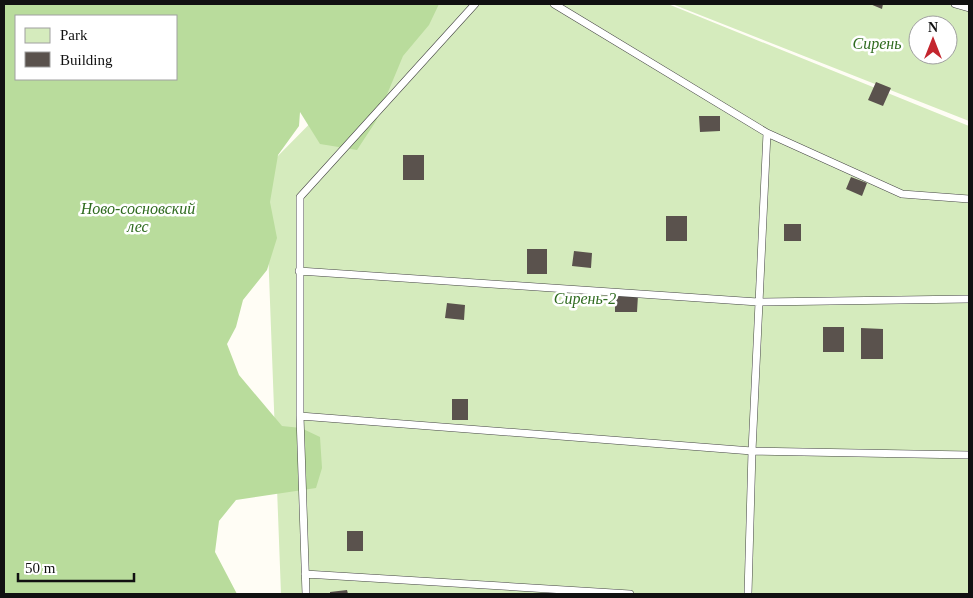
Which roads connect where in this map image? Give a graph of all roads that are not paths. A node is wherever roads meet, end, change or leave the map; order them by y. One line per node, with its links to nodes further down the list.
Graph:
1 (475, 4): 7 (lane)
2 (554, 4): 5 (lane)
3 (955, 4): 4 (lane)
4 (969, 8)
5 (767, 133): 6 (lane); 9 (lane)
6 (969, 199)
7 (299, 271): 9 (lane); 10 (lane)
8 (969, 299): 9 (lane)
9 (758, 302): 11 (lane)
10 (300, 416): 11 (lane); 13 (lane)
11 (752, 451): 12 (lane); 16 (lane)
12 (969, 454)
13 (305, 574): 14 (lane); 15 (lane)
14 (306, 594)
15 (630, 594)
16 (748, 594)

